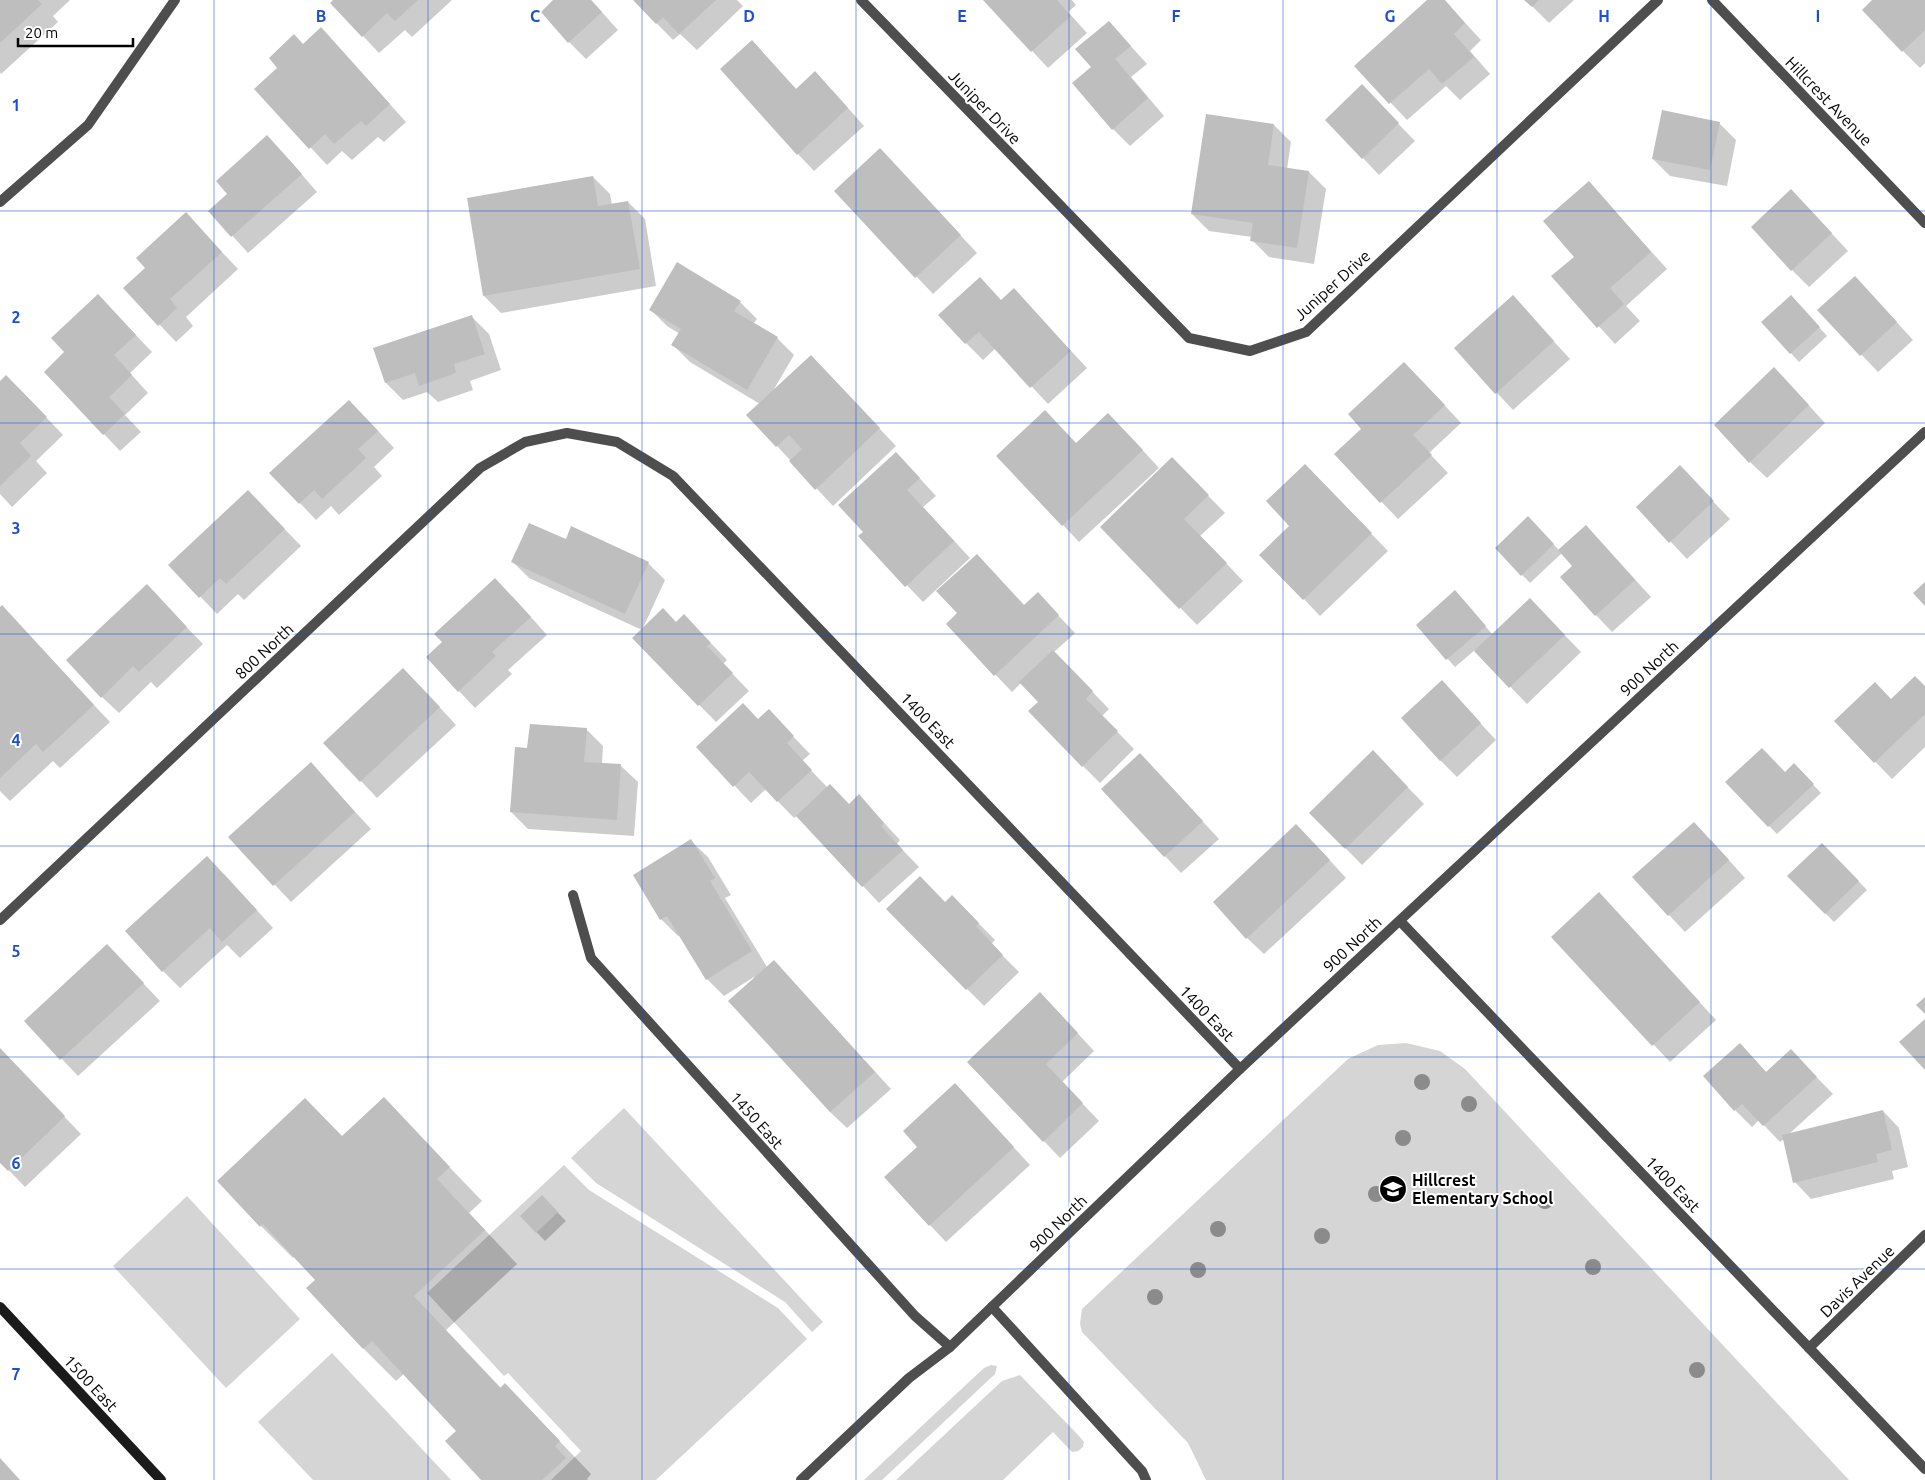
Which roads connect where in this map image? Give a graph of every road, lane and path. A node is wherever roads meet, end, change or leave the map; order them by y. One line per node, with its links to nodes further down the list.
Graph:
1 (175, 0): 5 (street)
2 (861, 0): 3 (street, Juniper Drive)
3 (1658, 0)
4 (1712, 0): 6 (street, Hillcrest Avenue)
5 (0, 202)
6 (1925, 223)
7 (1925, 432): 11 (street, 900 North)
8 (567, 434): 10 (street, 800 North); 12 (street, 1400 East)
9 (573, 895): 16 (street, 1450 East)
10 (0, 920)
11 (1400, 921): 12 (street, 900 North); 17 (street, 1400 East)
12 (1240, 1069): 15 (street, 900 North)
13 (1925, 1235): 17 (street, Davis Avenue)
14 (0, 1307): 19 (street, 1500 East)
15 (992, 1307): 16 (street, 900 North); 21 (street)
16 (950, 1347): 20 (street, 900 North)
17 (1809, 1348): 18 (street, 1400 East)
18 (1925, 1469)
19 (161, 1480)
20 (801, 1480)
21 (1146, 1480)

